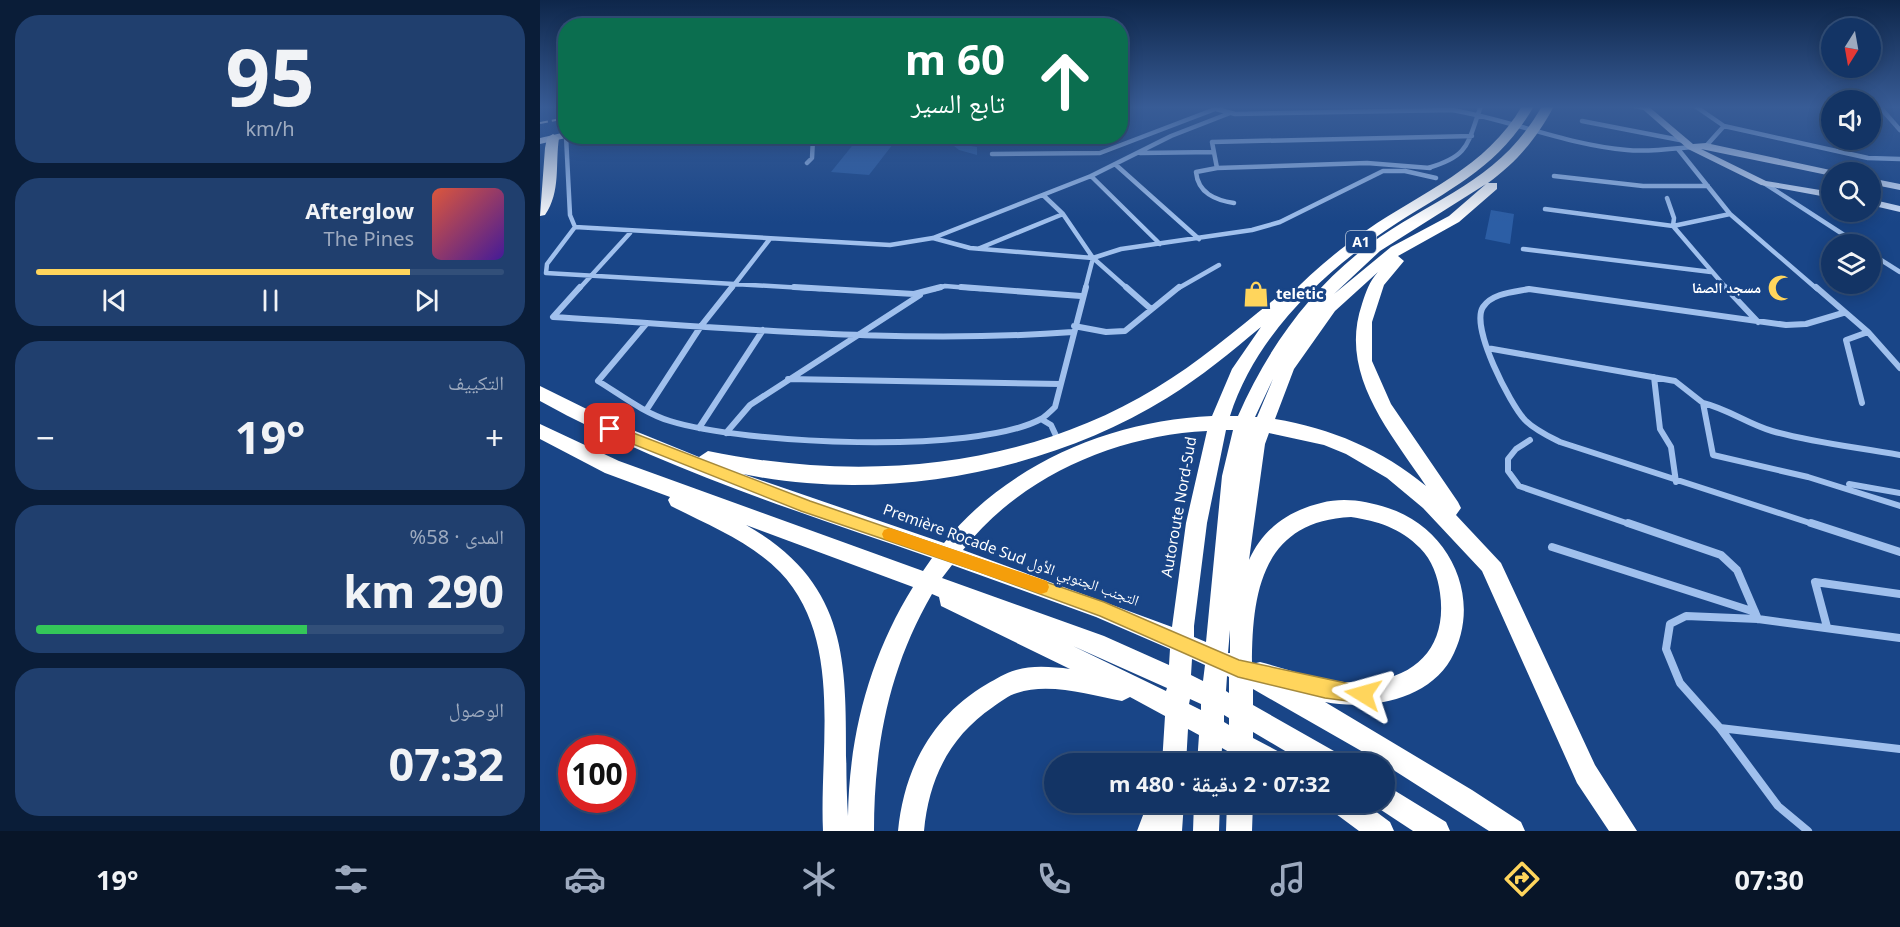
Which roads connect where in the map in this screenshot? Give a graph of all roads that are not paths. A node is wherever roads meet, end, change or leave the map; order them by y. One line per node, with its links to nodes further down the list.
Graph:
1 (549, 145): 26 (highway)
2 (553, 145): 46 (highway)
3 (554, 145): 51 (street)
4 (813, 145): 27 (street)
5 (1122, 145): 24 (street)
6 (1156, 145): 17 (street)
7 (1213, 145): 21 (street)
8 (1466, 145): 34 (street)
9 (1489, 145): 34 (highway)
10 (1500, 145): 34 (highway, Autoroute Nord-Sud / A1)
11 (1525, 145): 19 (highway, A1)
12 (1588, 145): 20 (street)
13 (1686, 145): 20 (street)
14 (1690, 145): 35 (street)
15 (1695, 145): 18 (street)
16 (1809, 145): 25 (street)
17 (1153, 146): 22 (street); 23 (street)
18 (1706, 146): 30 (street)
19 (1522, 149): 49 (highway); 87 (highway, A1)
20 (1678, 149): 37 (street)
21 (1214, 152): 23 (street); 29 (street)
22 (1139, 153): 23 (street); 28 (street)
23 (1168, 153)
24 (992, 154)
25 (1900, 159)
26 (541, 160)
27 (807, 163)
28 (1116, 165): 32 (street); 55 (street)
29 (1217, 168): 34 (street); 42 (street)
30 (1821, 171)
31 (1413, 173): 34 (street); 34 (street); 55 (street)
32 (1091, 176): 40 (street); 57 (street)
33 (1554, 176): 37 (street)
34 (1434, 180): 65 (highway, Autoroute Nord-Sud / A1)
35 (1764, 183): 39 (street); 53 (street)
36 (1881, 184): 38 (street)
37 (1708, 186): 48 (street)
38 (1900, 188)
39 (1821, 193)
40 (1043, 195): 47 (street); 54 (street)
41 (1667, 198): 50 (street)
42 (1234, 203)
43 (1881, 205): 45 (street)
44 (1545, 209): 50 (street)
45 (1900, 209)
46 (540, 212)
47 (1063, 214): 58 (street); 60 (street)
48 (1730, 214): 50 (street); 71 (street)
49 (1454, 219): 87 (highway); 106 (highway)
50 (1673, 226): 63 (street)
51 (575, 227): 52 (street); 66 (street)
52 (630, 233): 56 (street); 66 (street)
53 (1842, 234)
54 (933, 238): 56 (street); 58 (street)
55 (1199, 239): 57 (street)
56 (769, 240): 67 (street)
57 (1160, 244): 60 (street)
58 (978, 249): 60 (street)
59 (1523, 249): 63 (street)
60 (1093, 258): 69 (street); 70 (street)
61 (1881, 260): 64 (street)
62 (1219, 265): 70 (street)
63 (1711, 272): 72 (street)
64 (1900, 273)
65 (1320, 274): 94 (highway); 116 (highway, Autoroute Nord-Sud / A1)
66 (591, 277): 67 (street); 73 (street)
67 (733, 284): 68 (street); 74 (street)
68 (927, 290): 69 (street); 78 (street)
69 (1082, 296): 75 (street)
70 (1150, 309): 75 (street)
71 (1843, 314): 72 (street); 77 (street)
72 (1758, 322): 79 (street)
73 (646, 324): 74 (street); 88 (street)
74 (701, 326): 76 (street); 88 (street)
75 (1073, 329): 78 (street); 83 (street)
76 (763, 330): 78 (street); 90 (street)
77 (1868, 332): 80 (street); 86 (street)
78 (854, 334): 82 (street)
79 (1487, 348): 81 (street); 100 (street)
80 (1900, 368)
81 (1654, 377): 85 (street); 100 (street)
82 (788, 379): 83 (street); 92 (street)
83 (1060, 384): 89 (street)
84 (540, 393): 93 (highway, Première Rocade Sud التجنب الجنوبي الأول)
85 (1703, 403): 97 (street); 99 (street)
86 (1862, 403)
87 (1260, 408): 96 (highway, A1)
88 (647, 409): 90 (street)
89 (1041, 419): 92 (street); 94 (street)
90 (699, 428): 92 (street)
91 (540, 431): 98 (highway)
92 (726, 433)
93 (628, 438): 94 (highway); 112 (highway, Première Rocade Sud التجنب الجنوبي الأول)
94 (1058, 440)
95 (1530, 440): 108 (street)
96 (1246, 445): 110 (highway); 117 (highway, A1)
97 (1900, 455)
98 (612, 467): 105 (highway); 127 (highway)
99 (1831, 481): 101 (street); 102 (street)
100 (1676, 482): 104 (street)
101 (1900, 493)
102 (1900, 506)
103 (1551, 547): 108 (street)
104 (1900, 552)
105 (858, 555): 113 (highway); 120 (highway)
106 (1494, 570): 128 (highway); 137 (highway)
107 (1900, 594): 109 (street)
108 (1756, 616): 109 (street); 114 (street)
109 (1827, 627): 111 (street)
110 (1241, 632): 112 (highway); 118 (highway)
111 (1900, 638)
112 (1238, 669): 136 (highway, Première Rocade Sud التجنب الجنوبي الأول)
113 (1144, 692): 119 (highway); 129 (highway)
114 (1720, 728): 115 (street); 138 (street)
115 (1900, 749)
116 (1175, 753)
117 (1210, 753)
118 (1241, 753)
119 (1256, 753)
120 (1313, 753)
121 (1395, 804): 135 (highway)
122 (1157, 813): 130 (highway)
123 (1170, 813): 131 (highway)
124 (1207, 813): 132 (highway)
125 (1240, 813): 133 (highway)
126 (1356, 813): 134 (highway)
127 (836, 831)
128 (861, 831)
129 (911, 831)
130 (1150, 831)
131 (1169, 831)
132 (1206, 831)
133 (1239, 831)
134 (1381, 831)
135 (1437, 831)
136 (1512, 831)
137 (1624, 831)
138 (1808, 831)

